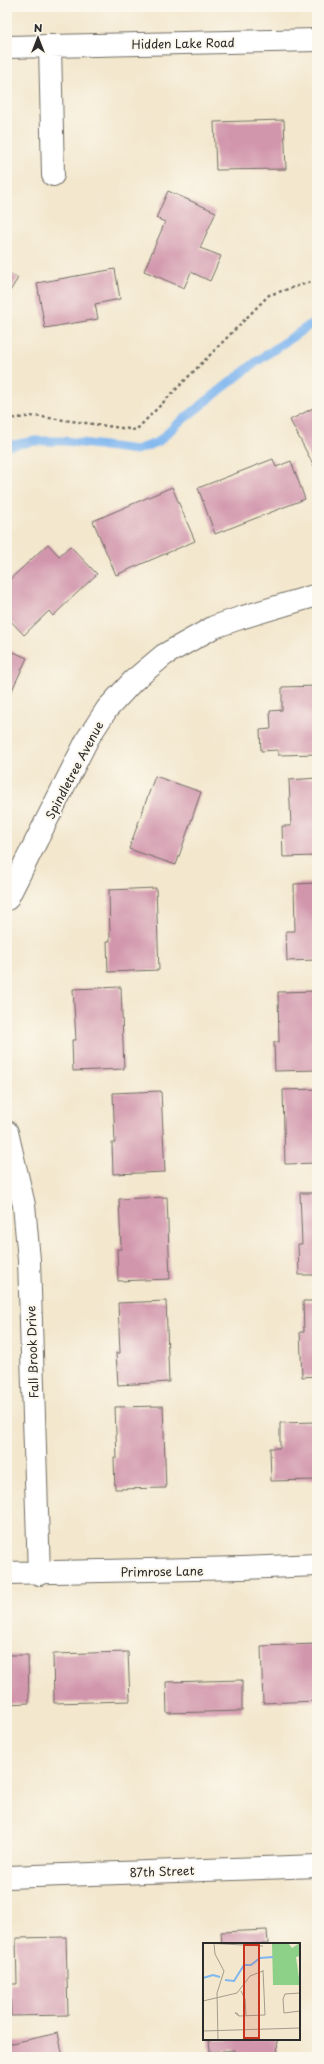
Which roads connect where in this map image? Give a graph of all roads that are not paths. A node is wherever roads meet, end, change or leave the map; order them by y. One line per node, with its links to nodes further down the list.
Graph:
1 (317, 40): 2 (street, Hidden Lake Road)
2 (50, 46): 3 (street, Hidden Lake Road); 4 (street)
3 (7, 47)
4 (53, 175)
5 (317, 595): 6 (street, Spindletree Avenue)
6 (7, 899)
7 (7, 1132): 10 (street, Fall Brook Drive)
8 (317, 1565): 10 (street, Primrose Lane)
9 (7, 1573): 10 (street, Primrose Lane)
10 (39, 1574)
11 (317, 1866): 12 (street, 87th Street)
12 (7, 1877)

